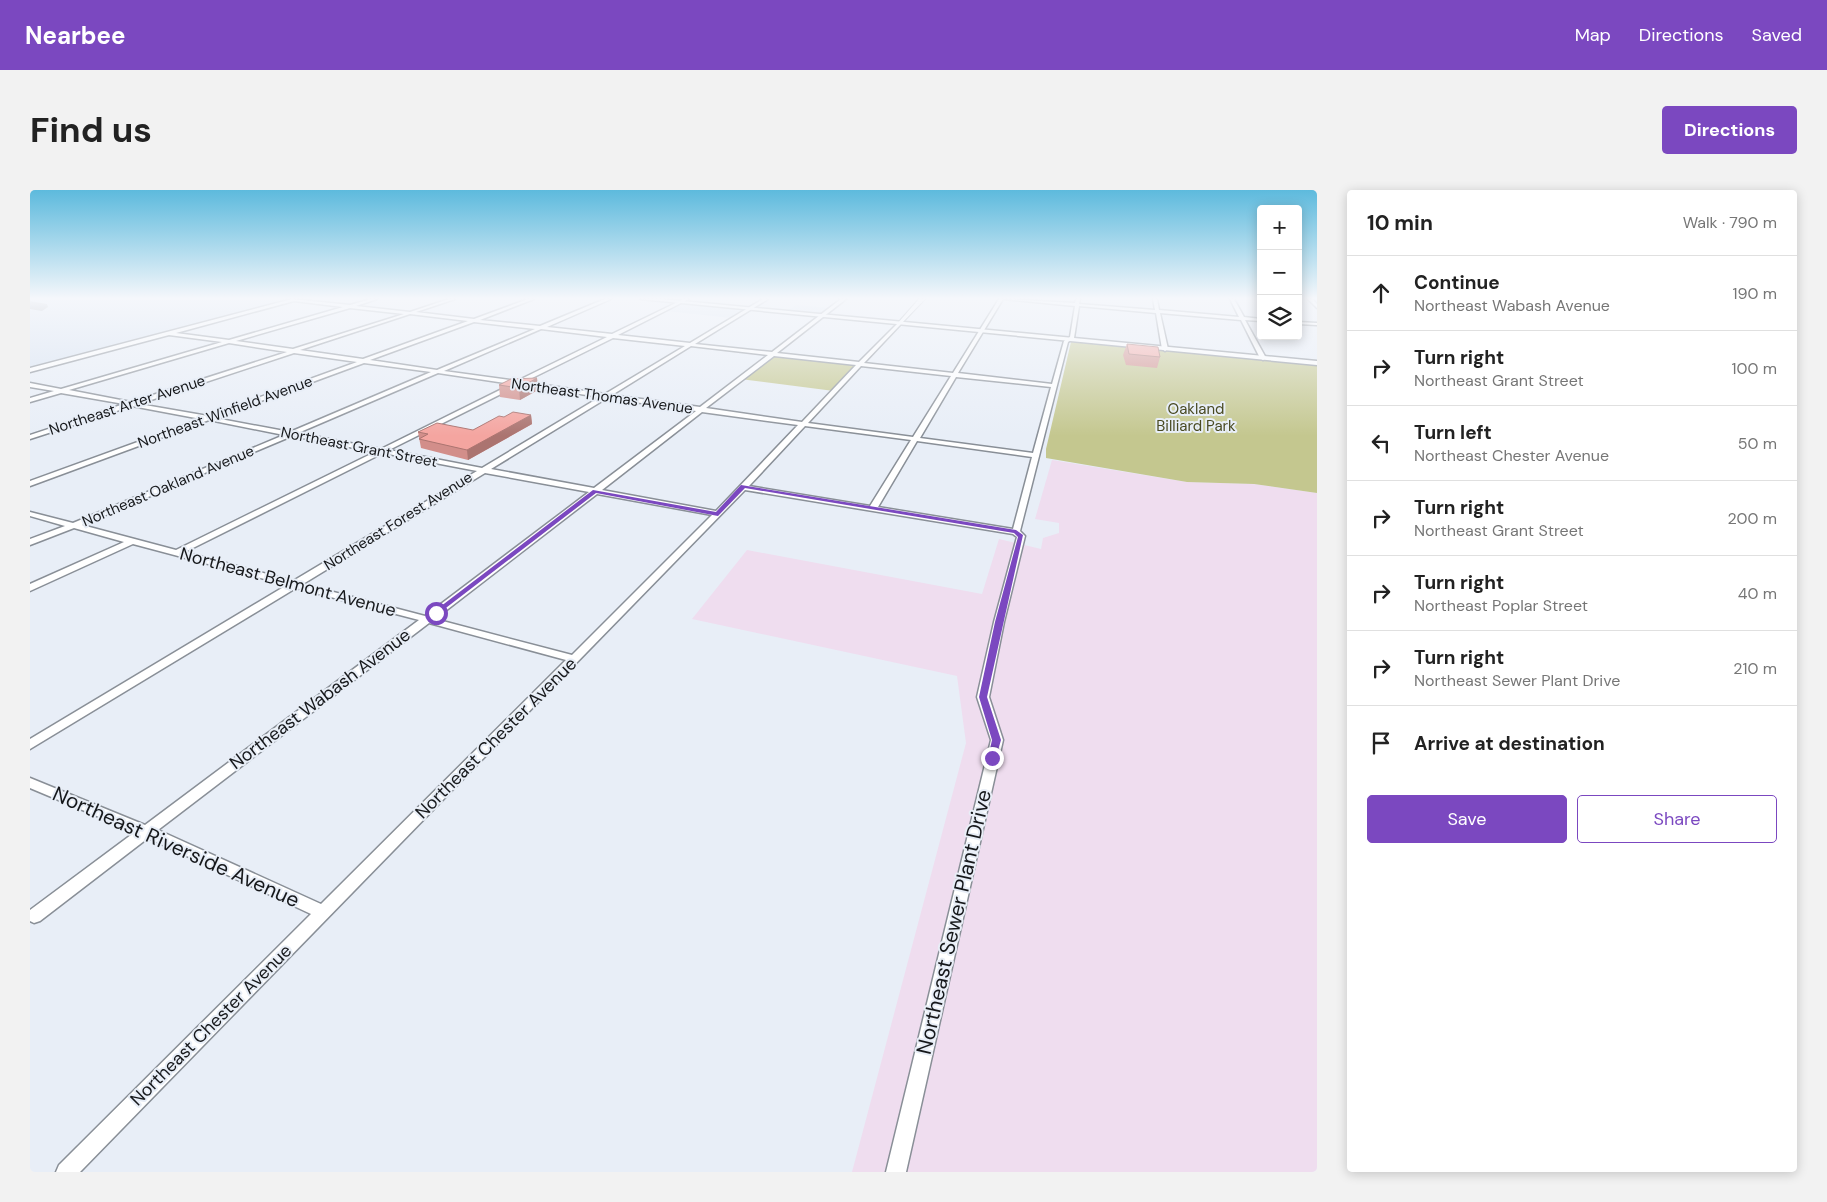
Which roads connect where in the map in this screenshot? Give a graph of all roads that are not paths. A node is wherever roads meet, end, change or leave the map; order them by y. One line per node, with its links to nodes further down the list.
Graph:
1 (124, 345): 23 (street)
2 (219, 345): 29 (street)
3 (249, 345): 17 (street, Northeast Thomas Avenue)
4 (313, 345): 17 (street, Northeast Arter Avenue)
5 (407, 345): 20 (street, Northeast Winfield Avenue)
6 (501, 345): 24 (street, Northeast Oakland Avenue)
7 (594, 345): 26 (street)
8 (689, 345): 18 (street); 30 (street, Northeast Forest Avenue)
9 (784, 345): 18 (street, Northeast Wabash Avenue)
10 (878, 345): 22 (street, Northeast Chester Avenue)
11 (972, 345): 25 (street)
12 (1065, 345): 28 (street)
13 (1120, 345): 16 (main road)
14 (1163, 345): 16 (street)
15 (1256, 345): 19 (street)
16 (1164, 349): 19 (main road)
17 (294, 351): 20 (street, Northeast Thomas Avenue); 32 (street, Northeast Arter Avenue)
18 (772, 354): 22 (street); 33 (street, Northeast Wabash Avenue)
19 (1263, 358): 21 (main road)
20 (364, 361): 24 (street, Northeast Thomas Avenue); 34 (street, Northeast Winfield Avenue)
21 (1317, 364)
22 (859, 365): 25 (street); 35 (street, Northeast Chester Avenue)
23 (30, 370)
24 (437, 372): 26 (street, Northeast Thomas Avenue); 36 (street, Northeast Oakland Avenue)
25 (953, 375): 28 (street); 38 (street)
26 (517, 383): 30 (street, Northeast Thomas Avenue); 39 (street)
27 (30, 385): 29 (street, Northeast Grant Street)
28 (1055, 386): 40 (street)
29 (61, 391): 31 (street); 32 (street, Northeast Grant Street)
30 (604, 396): 33 (street, Northeast Thomas Avenue); 41 (street, Northeast Forest Avenue)
31 (30, 400)
32 (131, 404): 34 (street, Northeast Grant Street); 37 (street, Northeast Arter Avenue)
33 (700, 410): 35 (street, Northeast Thomas Avenue); 44 (street, Northeast Wabash Avenue)
34 (208, 418): 36 (street, Northeast Grant Street); 42 (street, Northeast Winfield Avenue)
35 (803, 424): 38 (street, Northeast Thomas Avenue); 43 (street, Northeast Chester Avenue)
36 (291, 434): 39 (street, Northeast Grant Street); 48 (street, Northeast Oakland Avenue)
37 (30, 437)
38 (916, 439): 40 (street, Northeast Thomas Avenue); 45 (street)
39 (380, 451): 41 (street, Northeast Grant Street); 52 (street)
40 (1036, 455): 49 (street)
41 (482, 470): 44 (street, Northeast Grant Street); 53 (street, Northeast Forest Avenue)
42 (30, 484)
43 (743, 487): 45 (street); 47 (street, Northeast Chester Avenue)
44 (595, 491): 47 (street, Northeast Grant Street); 55 (street, Northeast Wabash Avenue)
45 (873, 508): 49 (street)
46 (30, 514): 48 (street, Northeast Belmont Avenue)
47 (718, 514): 56 (street, Northeast Chester Avenue)
48 (73, 525): 50 (street, Northeast Belmont Avenue); 51 (street, Northeast Oakland Avenue)
49 (1016, 532): 63 (street, Northeast Sewer Plant Drive)
50 (132, 541): 52 (street, Northeast Belmont Avenue); 54 (street)
51 (30, 542)
52 (177, 553): 53 (street, Northeast Belmont Avenue)
53 (295, 584): 55 (street, Northeast Belmont Avenue); 57 (street, Northeast Forest Avenue)
54 (30, 588)
55 (427, 619): 56 (street, Northeast Belmont Avenue); 59 (street, Northeast Wabash Avenue)
56 (575, 659): 60 (street, Northeast Chester Avenue)
57 (30, 744)
58 (30, 783): 59 (street, Northeast Riverside Avenue)
59 (146, 831): 60 (street, Northeast Riverside Avenue); 61 (street, Northeast Wabash Avenue)
60 (322, 912): 62 (street, Northeast Chester Avenue)
61 (34, 916)
62 (66, 1172)
63 (896, 1172)

